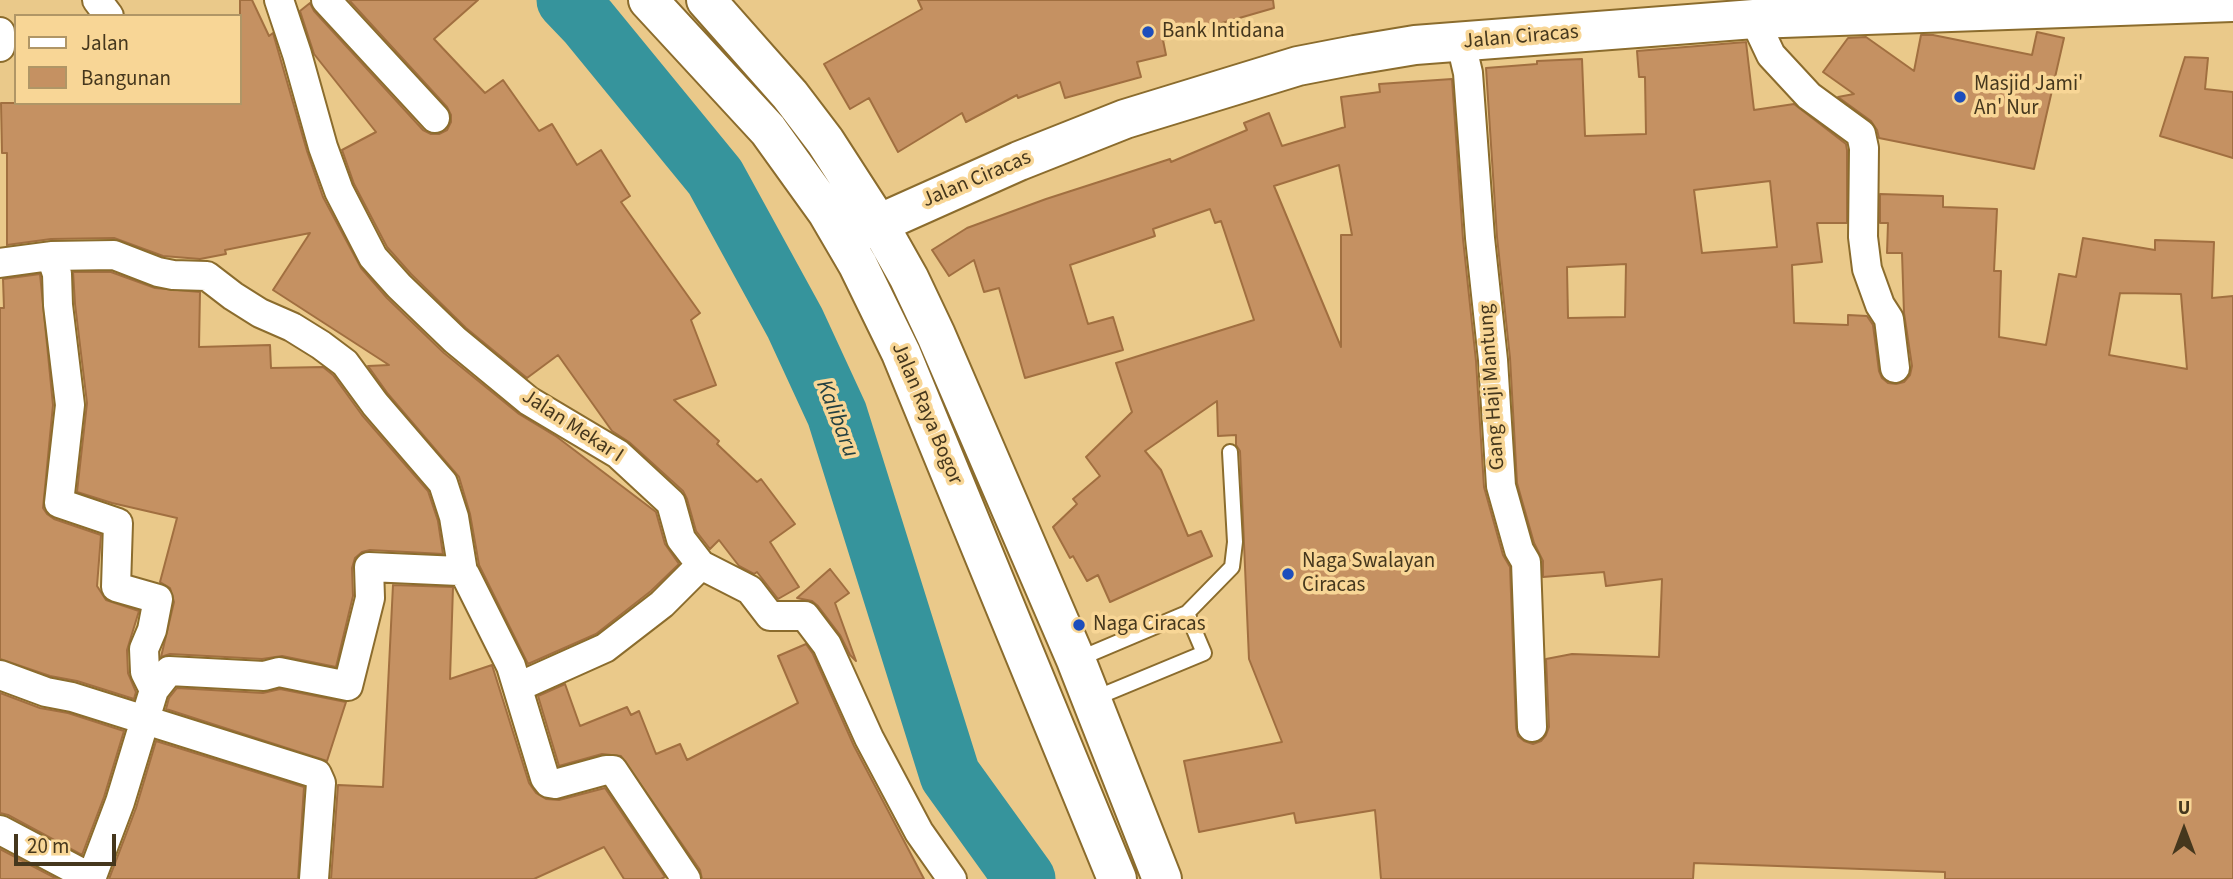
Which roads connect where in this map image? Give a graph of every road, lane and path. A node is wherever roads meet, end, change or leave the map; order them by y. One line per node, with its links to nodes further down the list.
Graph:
1 (279, 0): 20 (street, Jalan Mekar I)
2 (326, 0): 13 (street)
3 (648, 0): 15 (main road, Jalan Raya Bogor)
4 (706, 0): 14 (main road, Jalan Raya Bogor)
5 (2177, 2): 6 (main road, Jalan Ciracas); 7 (main road, Jalan Ciracas)
6 (2233, 2)
7 (2068, 4): 8 (main road, Jalan Ciracas)
8 (1896, 8): 9 (main road, Jalan Ciracas)
9 (1754, 19): 11 (main road, Jalan Ciracas); 18 (street)
10 (0, 32): 12 (street)
11 (1461, 43): 14 (main road, Jalan Ciracas); 29 (street, Gang Haji Mantung)
12 (0, 47)
13 (435, 118)
14 (878, 223): 15 (main road, Jalan Ciracas); 23 (main road, Jalan Raya Bogor)
15 (844, 240): 35 (main road, Jalan Raya Bogor)
16 (51, 256): 17 (street); 21 (street); 26 (street)
17 (0, 263)
18 (1895, 368)
19 (1230, 452): 22 (lane)
20 (701, 565): 25 (street); 34 (street, Jalan Mekar I)
21 (463, 572): 25 (street); 26 (street)
22 (1187, 613): 23 (lane); 27 (lane)
23 (1076, 660): 27 (main road, Jalan Raya Bogor)
24 (0, 675): 28 (street)
25 (518, 687): 33 (street)
26 (154, 690): 28 (street)
27 (1093, 699): 36 (main road, Jalan Raya Bogor)
28 (145, 721): 31 (street); 32 (street)
29 (1532, 727)
30 (0, 830): 31 (street)
31 (91, 879)
32 (314, 879)
33 (687, 879)
34 (952, 879)
35 (1118, 879)
36 (1162, 879)

